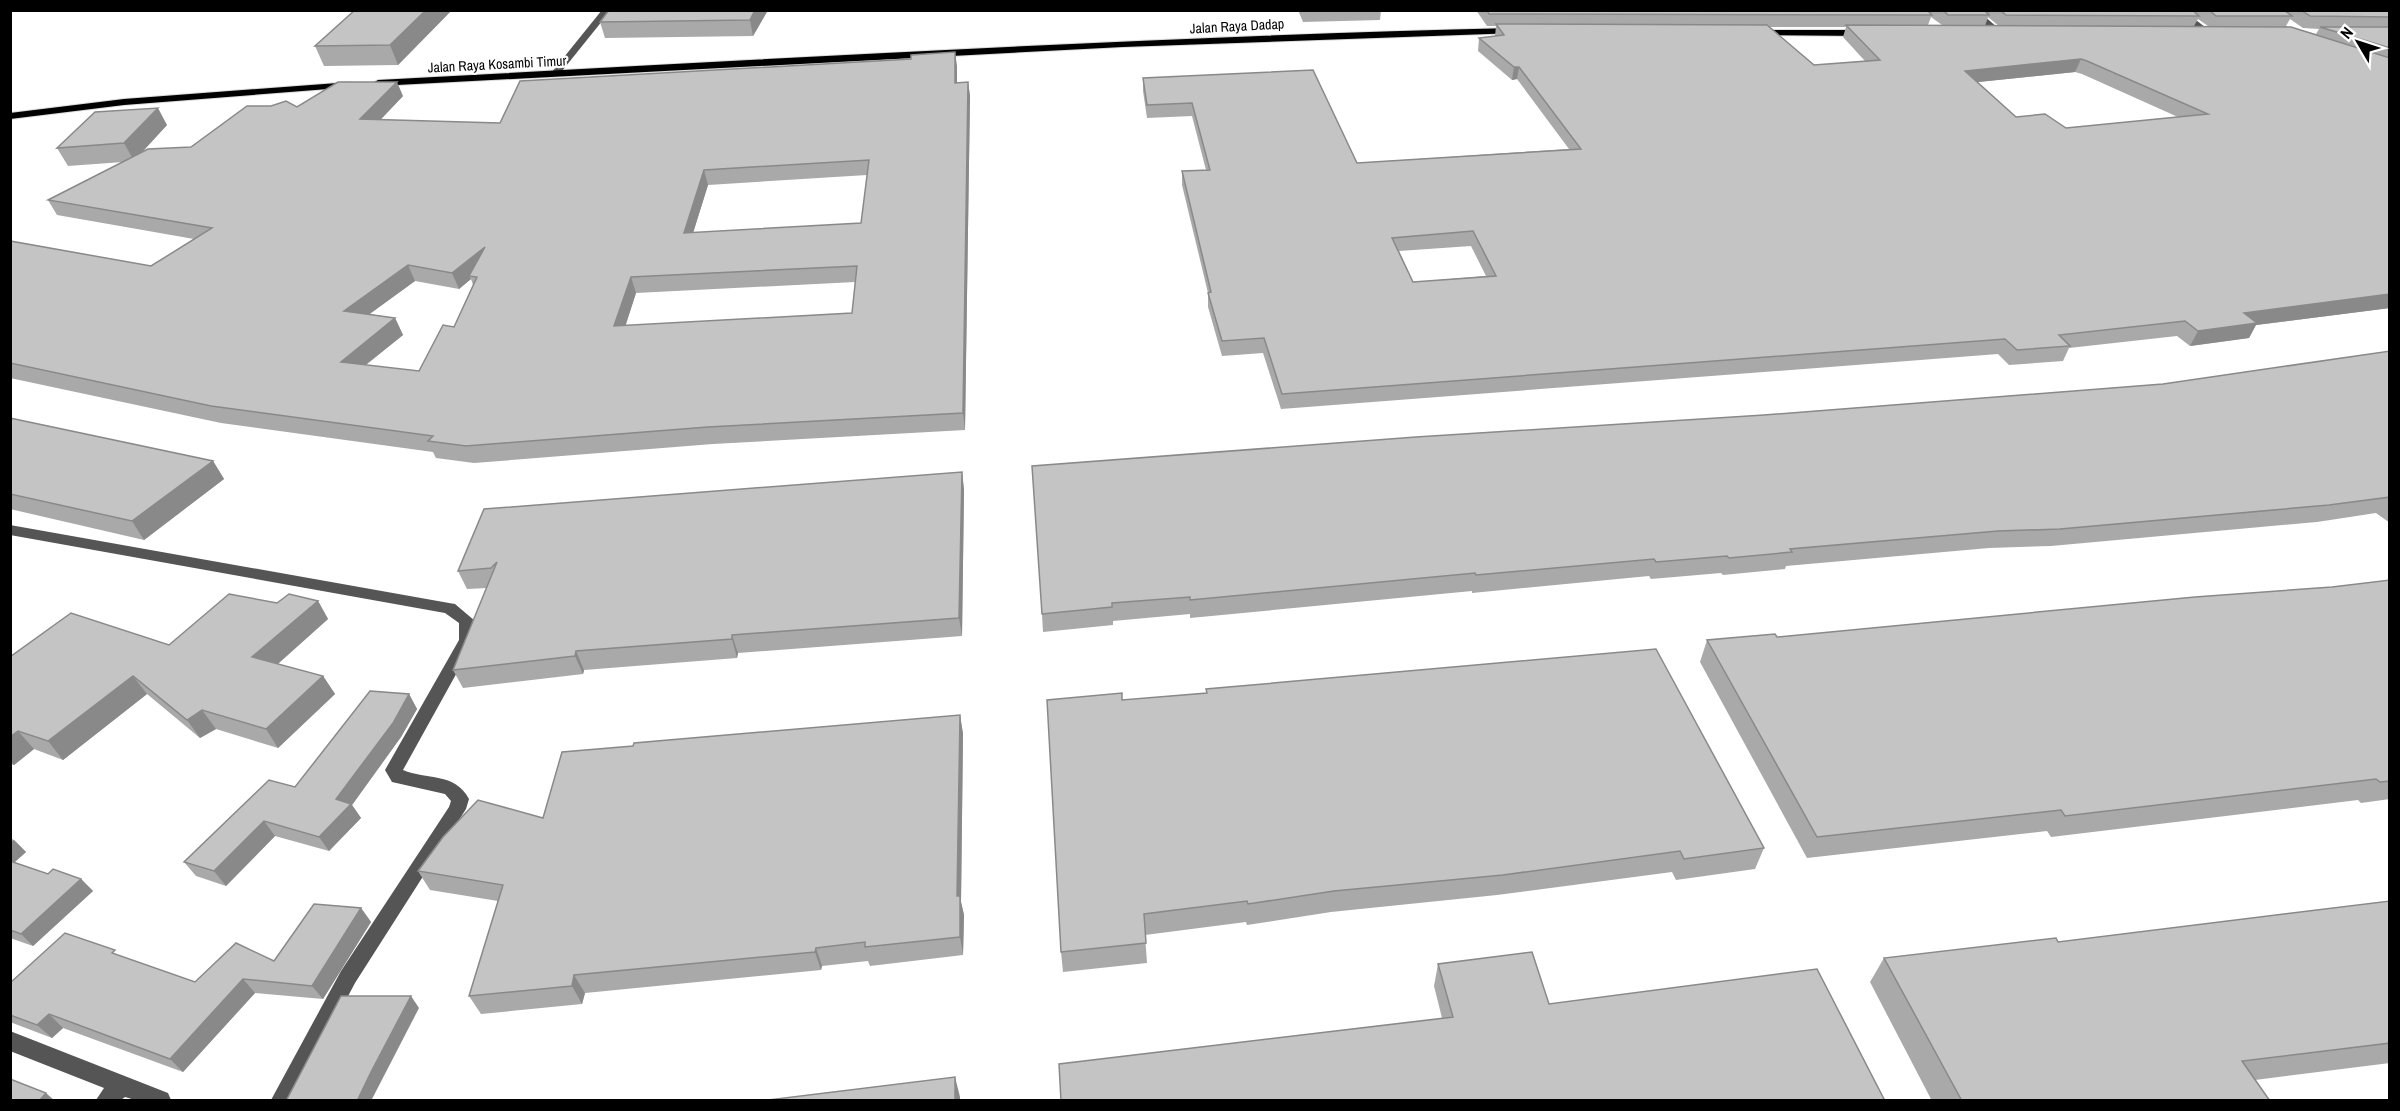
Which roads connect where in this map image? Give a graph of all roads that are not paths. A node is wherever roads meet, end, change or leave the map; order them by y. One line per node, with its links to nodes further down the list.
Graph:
1 (607, 10): 14 (street)
2 (1971, 10): 8 (street)
3 (2177, 10): 11 (street)
4 (1526, 32): 13 (main road, Jalan Raya Dadap)
5 (1741, 33): 6 (main road)
6 (1872, 33)
7 (1989, 33): 8 (main road)
8 (2000, 33): 9 (main road)
9 (2012, 33)
10 (2187, 34): 11 (main road)
11 (2210, 34): 12 (main road)
12 (2221, 34)
13 (986, 56): 14 (main road, Jalan Raya Kosambi Timur)
14 (555, 74): 15 (main road, Jalan Raya Kosambi Timur)
15 (10, 116)
16 (10, 530): 21 (street)
17 (10, 1041): 18 (street)
18 (122, 1084): 19 (street); 20 (street)
19 (107, 1101)
20 (160, 1101)
21 (282, 1101)

